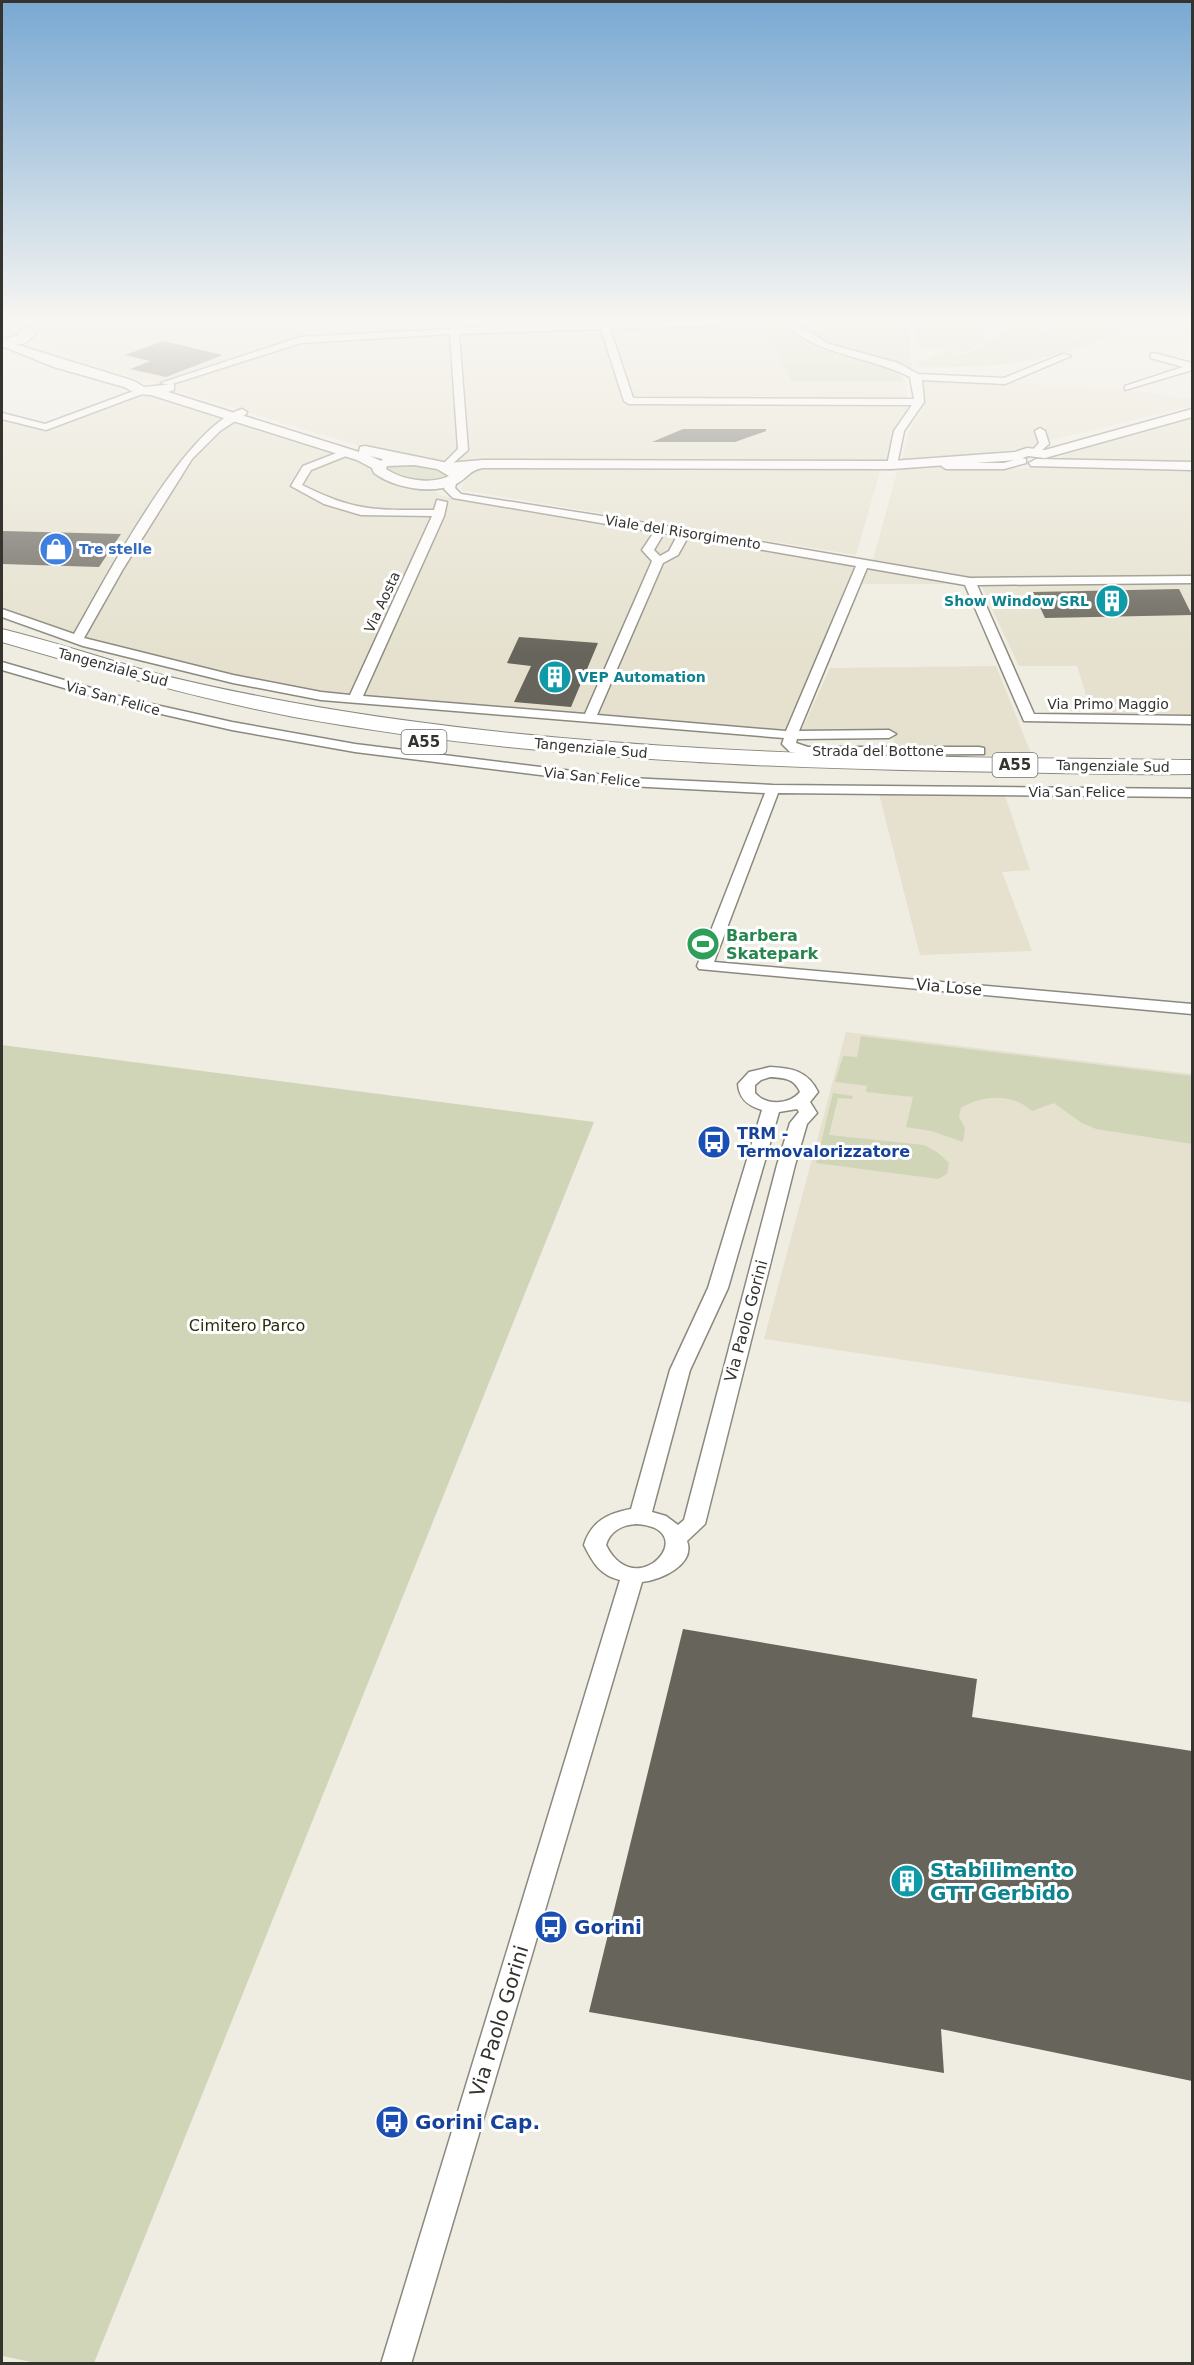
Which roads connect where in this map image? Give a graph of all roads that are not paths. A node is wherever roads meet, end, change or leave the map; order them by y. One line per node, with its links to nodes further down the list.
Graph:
1 (214, 432): 29 (street)
2 (294, 432): 7 (street)
3 (462, 432): 8 (street)
4 (899, 432): 13 (street)
5 (1040, 432): 9 (street)
6 (1125, 432): 9 (street)
7 (347, 450): 11 (street); 14 (street); 20 (street)
8 (463, 450): 12 (street); 17 (street)
9 (1043, 456): 10 (street); 16 (street)
10 (1019, 459): 13 (street); 15 (street)
11 (403, 460): 12 (street); 14 (street)
12 (420, 462): 17 (street)
13 (892, 465): 17 (street)
14 (380, 466): 18 (street)
15 (946, 466)
16 (1192, 466)
17 (449, 473): 18 (street); 19 (street)
18 (422, 484): 20 (street)
19 (461, 501): 20 (street); 20 (street, Viale del Risorgimento); 21 (street, Viale del Risorgimento)
20 (439, 508): 32 (street, Via Aosta)
21 (661, 529): 22 (street, Viale del Risorgimento); 23 (street)
22 (685, 532): 23 (street); 24 (street, Viale del Risorgimento)
23 (658, 561): 33 (street)
24 (864, 562): 26 (street); 36 (street, Strada del Bottone)
25 (1192, 579): 26 (street)
26 (970, 582): 34 (street, Via Primo Maggio)
27 (2, 614): 29 (street)
28 (2, 635): 38 (highway, Tangenziale Sud / A55)
29 (76, 640): 32 (street)
30 (2, 649): 39 (highway, Tangenziale Sud / A55)
31 (2, 666): 40 (street, Via San Felice)
32 (354, 700): 33 (street)
33 (588, 719): 36 (street)
34 (1192, 720)
35 (890, 734): 36 (street, Strada del Bottone)
36 (791, 735): 37 (street, Strada del Bottone)
37 (979, 751)
38 (1192, 767)
39 (1192, 779)
40 (773, 789): 41 (street, Via San Felice); 42 (street, Via Lose)
41 (1192, 793)
42 (1192, 1009)
43 (801, 1102): 44 (street); 44 (street); 46 (street, Via Paolo Gorini)
44 (772, 1107): 45 (street)
45 (640, 1517): 46 (street); 47 (street)
46 (676, 1538): 47 (street, Via Paolo Gorini)
47 (633, 1575): 48 (street, Via Paolo Gorini)
48 (396, 2364)

